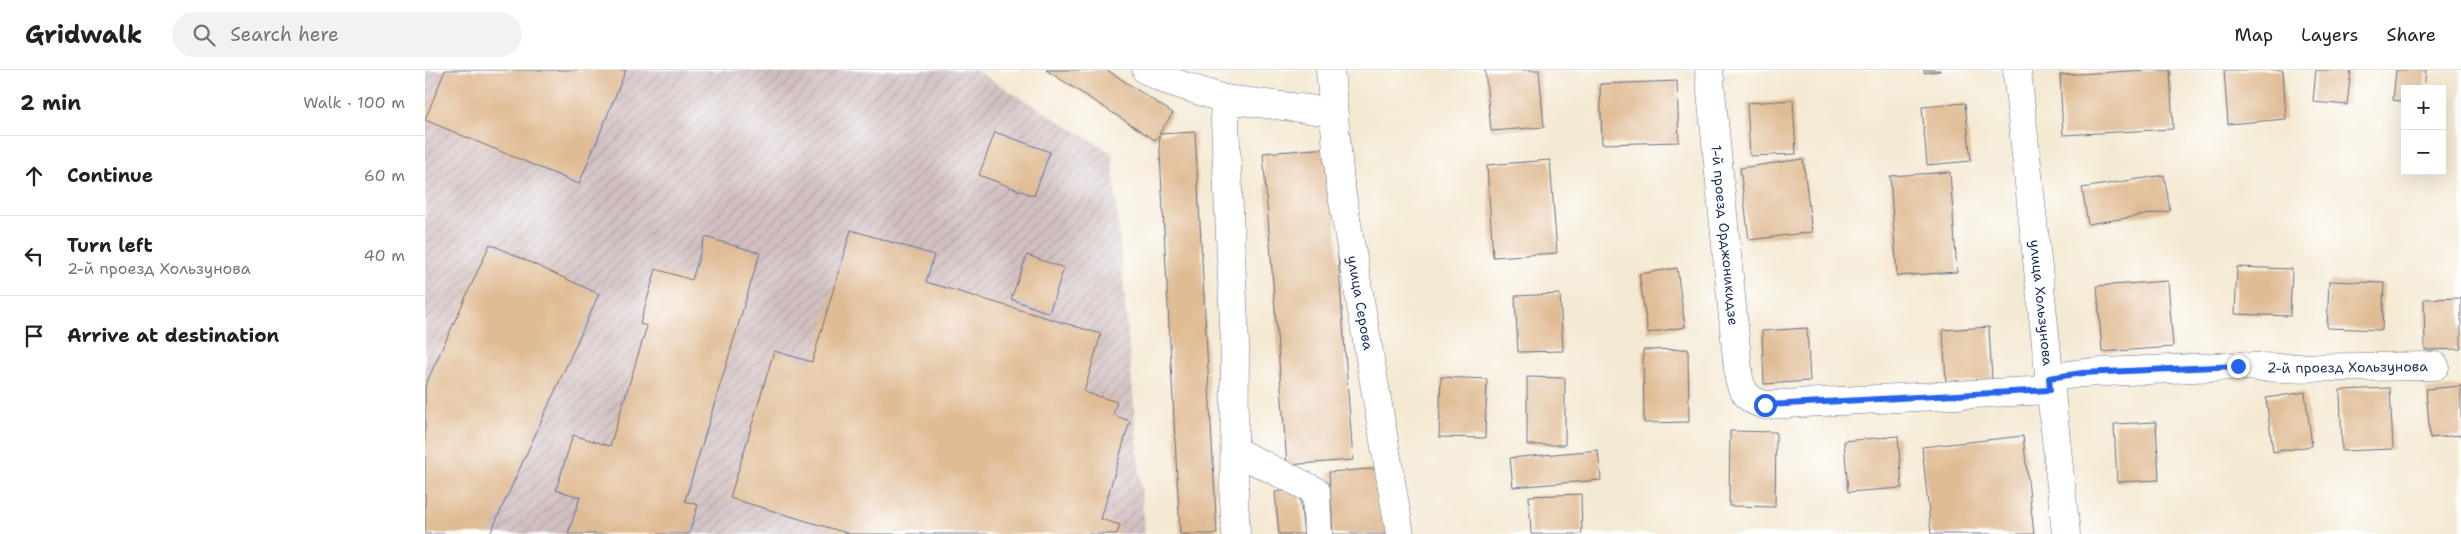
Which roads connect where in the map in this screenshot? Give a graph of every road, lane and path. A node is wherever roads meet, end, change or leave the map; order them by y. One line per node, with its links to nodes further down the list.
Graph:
1 (1146, 70): 5 (street)
2 (1330, 70): 6 (street, улица Серова)
3 (1709, 70): 9 (street, 1-й проезд Орджоникидзе)
4 (2017, 70): 8 (street, улица Хользунова)
5 (1224, 99): 6 (street); 10 (street)
6 (1333, 112): 13 (street, улица Серова)
7 (2435, 366): 8 (street, 2-й проезд Хользунова)
8 (2049, 384): 9 (street, 2-й проезд Хользунова); 14 (street, улица Хользунова)
9 (1749, 398)
10 (1235, 451): 11 (street); 12 (street)
11 (1236, 534)
12 (1318, 534)
13 (1400, 534)
14 (2066, 534)

